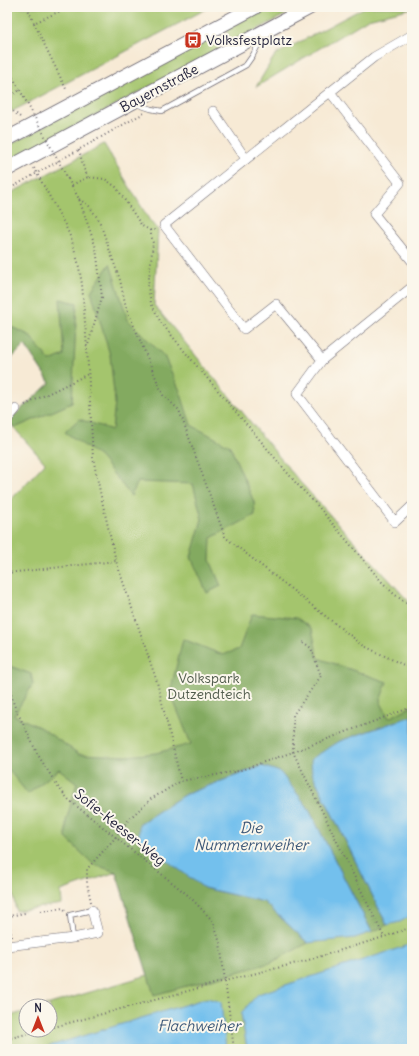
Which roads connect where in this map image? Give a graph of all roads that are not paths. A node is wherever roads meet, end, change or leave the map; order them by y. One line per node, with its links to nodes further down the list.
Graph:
1 (255, 7): 8 (main road, Bayernstraße)
2 (310, 7): 3 (main road, Bayernstraße)
3 (264, 32): 6 (main road, Bayernstraße); 6 (lane)
4 (412, 35): 5 (street)
5 (330, 92): 9 (street); 11 (street)
6 (133, 102): 10 (main road, Bayernstraße)
7 (213, 111): 9 (street)
8 (7, 139)
9 (246, 159): 13 (street)
10 (7, 169)
11 (412, 261)
12 (412, 287): 13 (street)
13 (322, 360): 16 (street)
14 (16, 409): 15 (street)
15 (7, 420)
16 (412, 506)
17 (92, 910): 18 (lane); 18 (street)
18 (73, 938): 19 (street)
19 (10, 946)

